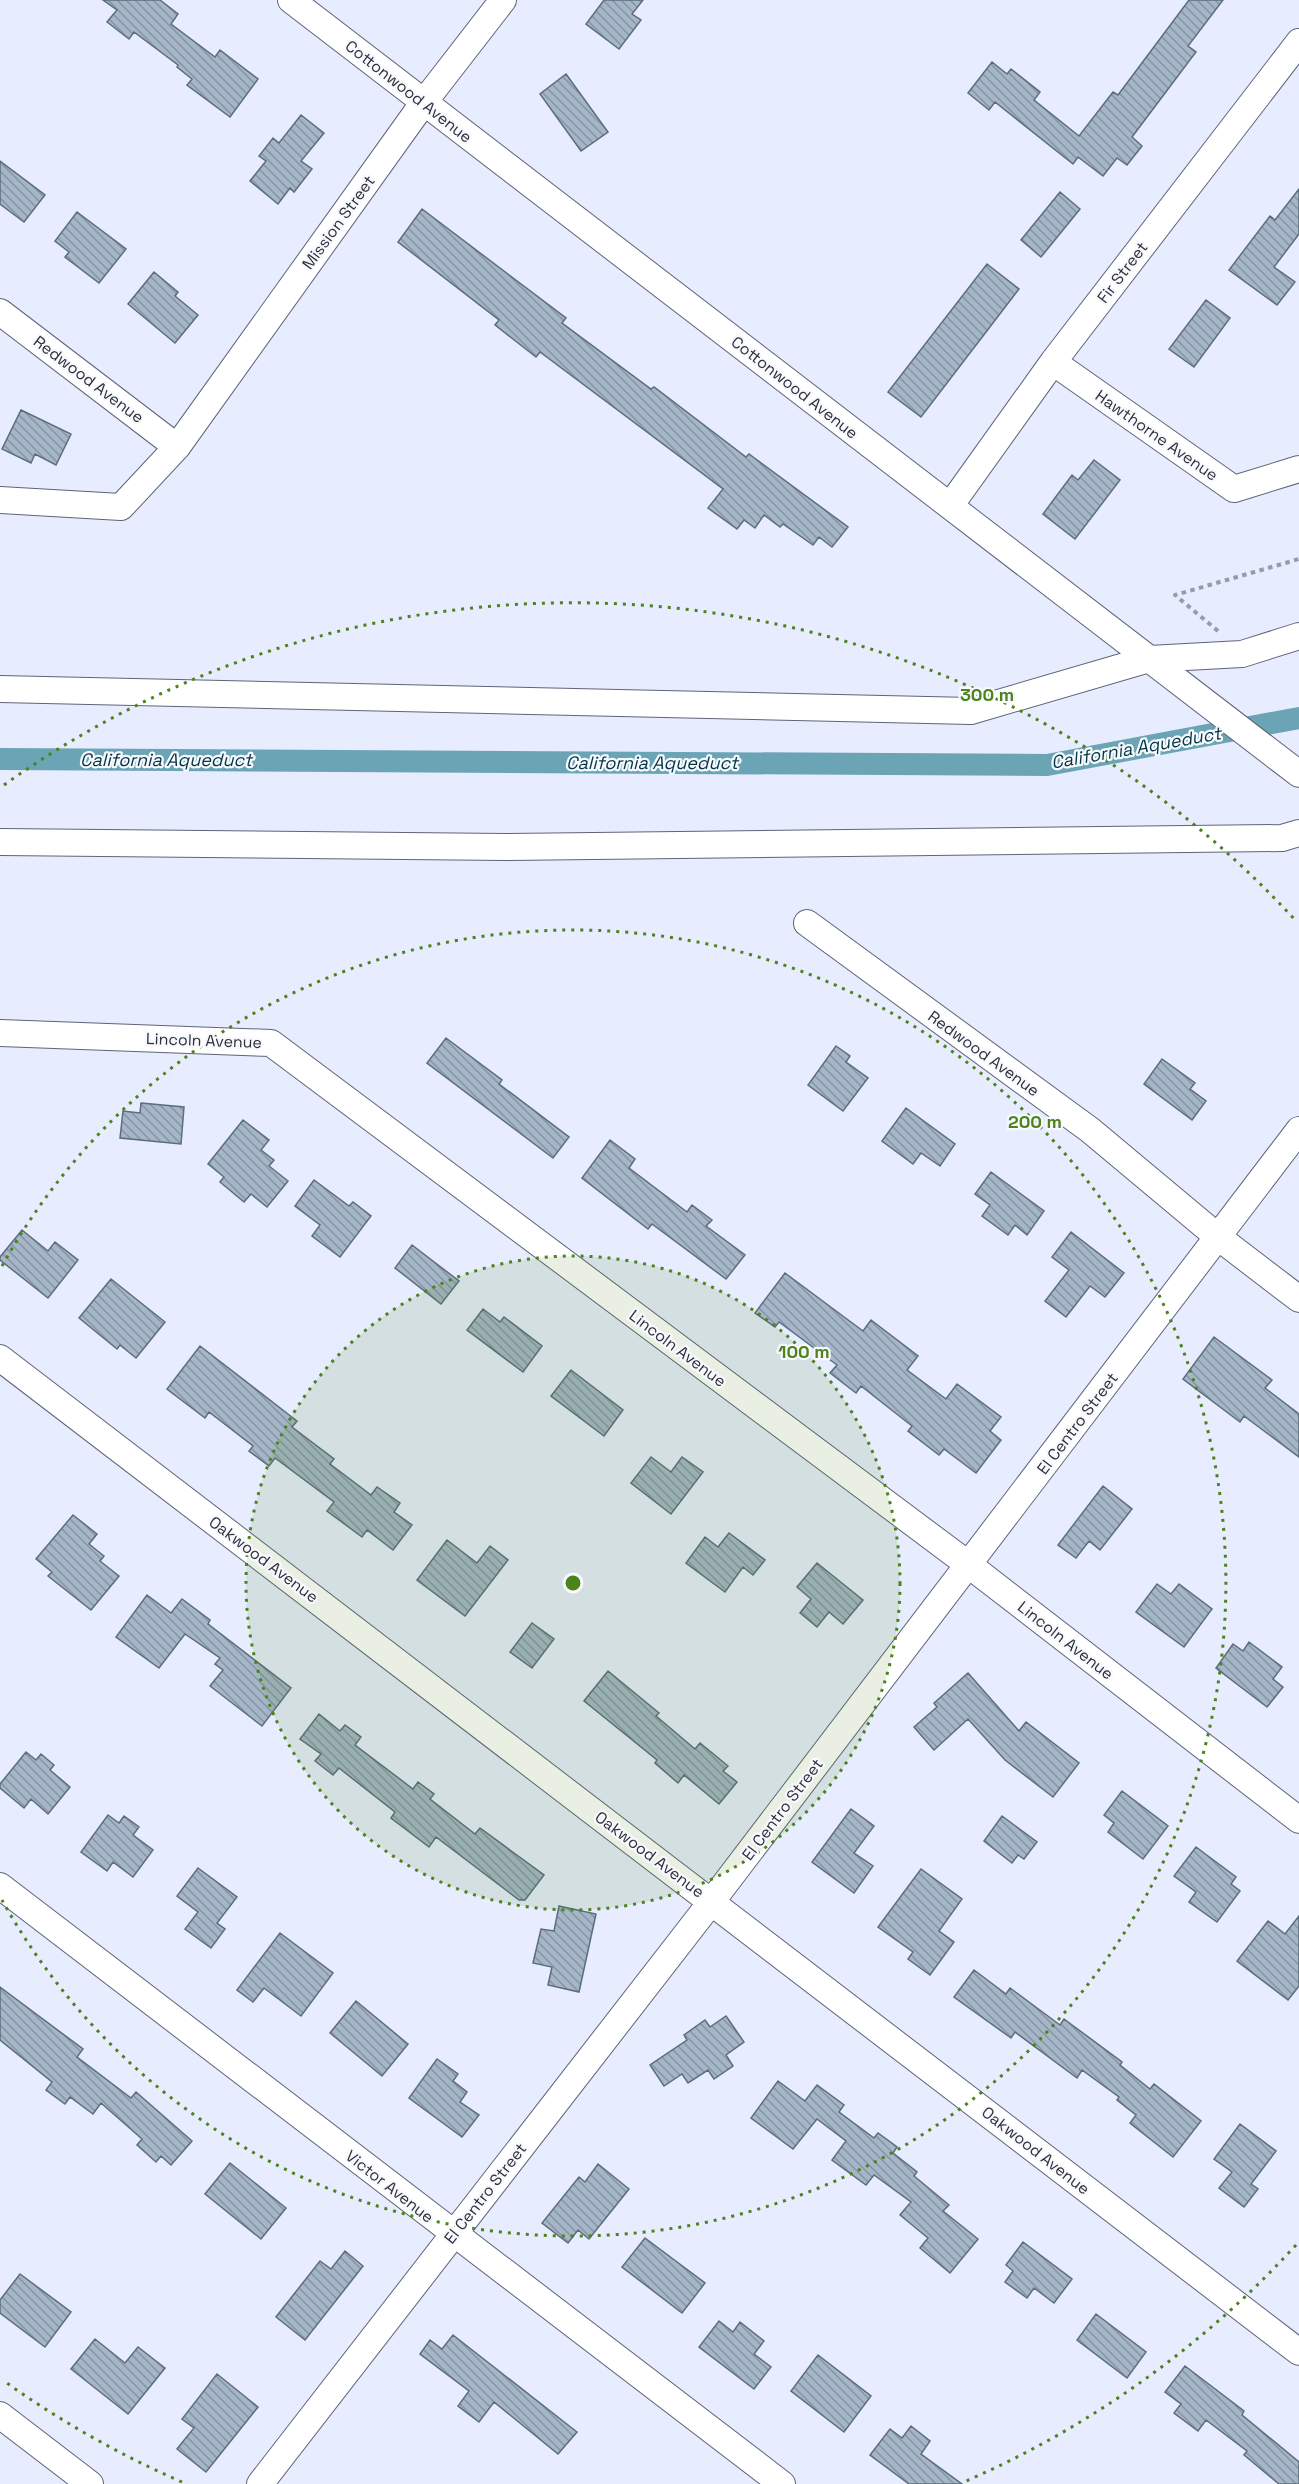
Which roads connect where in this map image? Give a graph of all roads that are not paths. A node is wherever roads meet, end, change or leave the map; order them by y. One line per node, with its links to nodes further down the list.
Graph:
1 (291, 0): 4 (street, Cottonwood Avenue)
2 (503, 0): 4 (street, Mission Street)
3 (1299, 42): 6 (street, Fir Street)
4 (424, 102): 7 (street, Mission Street); 10 (street, Cottonwood Avenue)
5 (0, 312): 7 (street, Redwood Avenue)
6 (1053, 363): 8 (street, Hawthorne Avenue); 10 (street, Fir Street)
7 (177, 447): 9 (street, Mission Street)
8 (1299, 468)
9 (0, 500)
10 (950, 506): 12 (street, Cottonwood Avenue)
11 (1299, 636): 12 (street)
12 (1149, 659): 13 (street); 14 (street, Cottonwood Avenue)
13 (0, 689)
14 (1299, 774)
15 (1299, 833): 16 (street)
16 (0, 842)
17 (807, 923): 20 (street, Redwood Avenue)
18 (0, 1033): 23 (street, Lincoln Avenue)
19 (1299, 1130): 20 (street, El Centro Street)
20 (1218, 1237): 21 (street, Redwood Avenue); 23 (street, El Centro Street)
21 (1299, 1299)
22 (0, 1358): 26 (street, Oakwood Avenue)
23 (969, 1565): 24 (street, Lincoln Avenue); 26 (street, El Centro Street)
24 (1299, 1820)
25 (0, 1886): 27 (street, Victor Avenue)
26 (712, 1901): 27 (street, El Centro Street); 28 (street, Oakwood Avenue)
27 (453, 2234): 31 (street, El Centro Street); 32 (street, Victor Avenue)
28 (1299, 2352)
29 (0, 2415): 30 (street)
30 (90, 2484)
31 (261, 2484)
32 (782, 2484)

